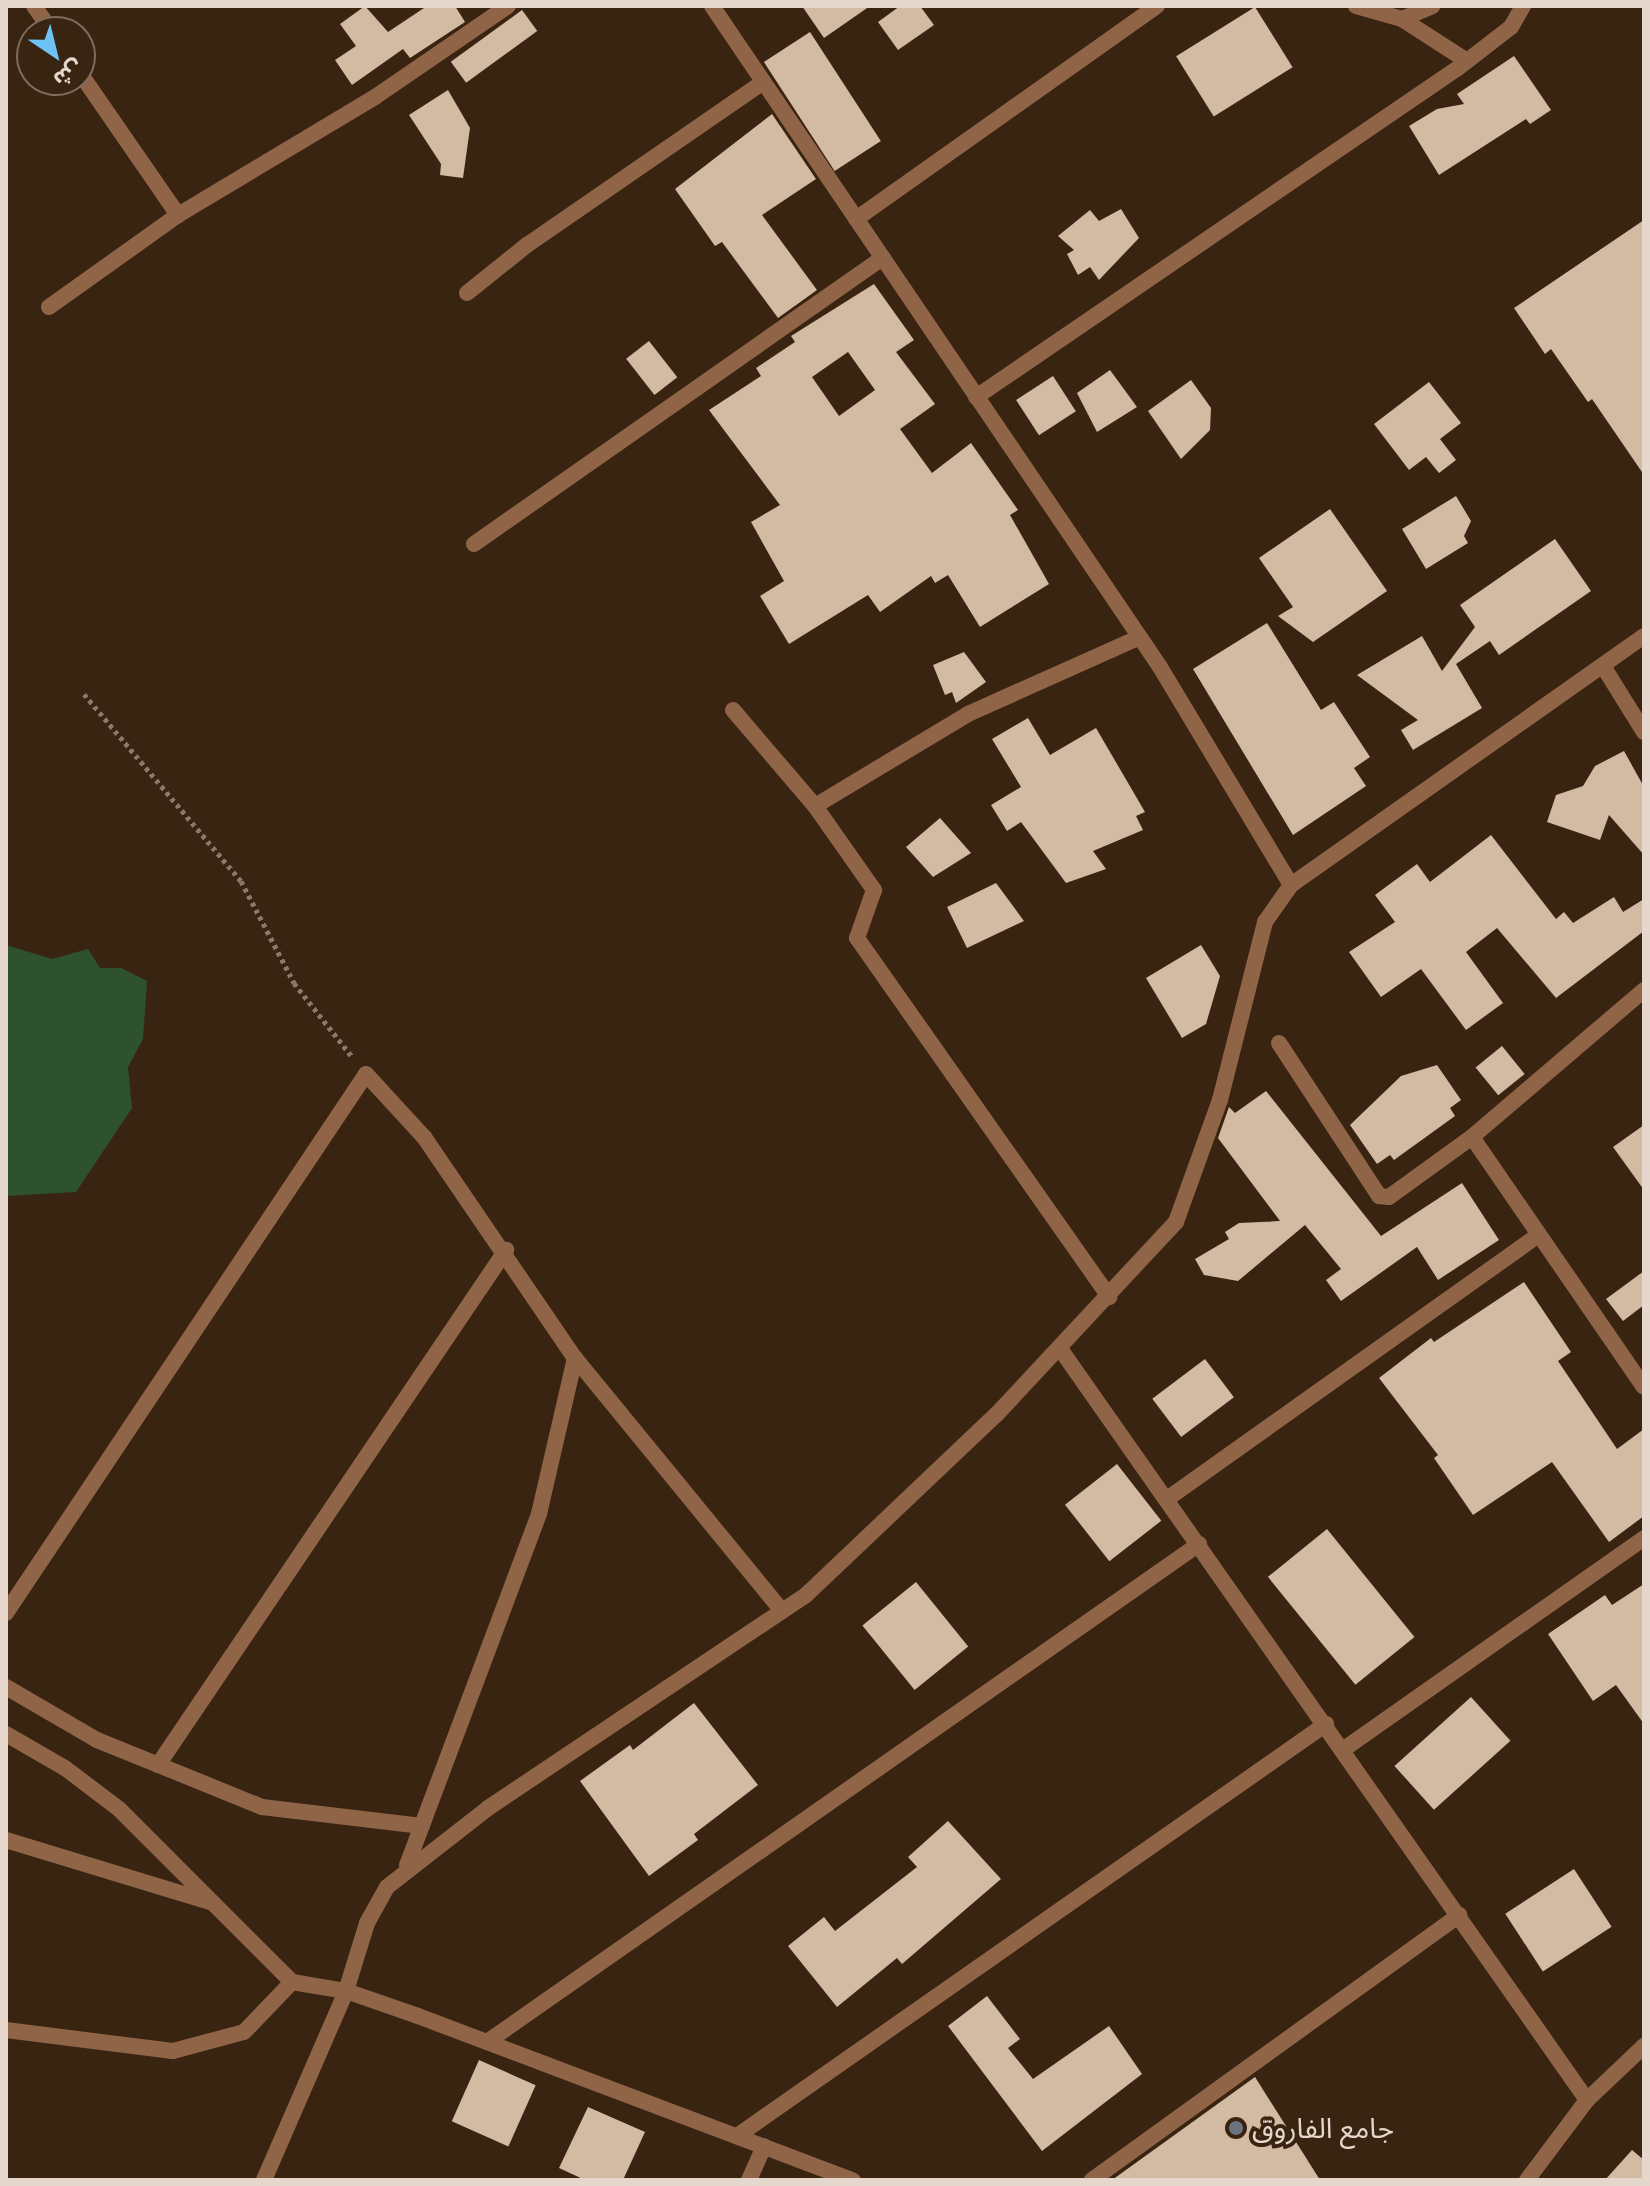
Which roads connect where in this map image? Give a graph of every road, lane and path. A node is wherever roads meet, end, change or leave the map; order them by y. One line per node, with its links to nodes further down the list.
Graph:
1 (508, 6): 7 (street)
2 (712, 6): 10 (street)
3 (1157, 6): 13 (street)
4 (1356, 6): 8 (street)
5 (1432, 6): 8 (street)
6 (1523, 6): 9 (street)
7 (490, 11): 12 (street)
8 (1402, 19): 9 (street)
9 (1467, 61): 17 (street)
10 (763, 82): 13 (street); 15 (street)
11 (96, 96): 12 (street)
12 (178, 215): 16 (street)
13 (856, 219): 14 (street)
14 (883, 258): 17 (street); 18 (street)
15 (467, 293)
16 (49, 307)
17 (976, 397): 20 (street)
18 (474, 544)
19 (1644, 636): 21 (street)
20 (1140, 637): 25 (street); 26 (street)
21 (1603, 666): 24 (street); 26 (street)
22 (84, 694): 29 (path)
23 (733, 710): 25 (street)
24 (1644, 732)
25 (815, 806): 33 (street)
26 (1291, 885): 33 (street)
27 (1644, 990): 30 (street)
28 (1279, 1043): 30 (street)
29 (366, 1074): 32 (street); 41 (street)
30 (1472, 1137): 31 (street)
31 (1539, 1235): 36 (street); 37 (street)
32 (506, 1250): 35 (street); 46 (street)
33 (1109, 1297): 34 (street)
34 (1061, 1350): 37 (street); 40 (street)
35 (575, 1358): 40 (street); 47 (street)
36 (1644, 1387)
37 (1167, 1499): 39 (street)
38 (1644, 1538): 45 (street)
39 (1199, 1544): 43 (street); 55 (street)
40 (782, 1611): 49 (street)
41 (6, 1613)
42 (6, 1687): 46 (street)
43 (1326, 1724): 45 (street); 58 (street)
44 (6, 1734): 50 (street)
45 (1344, 1749): 51 (street)
46 (158, 1765): 47 (street)
47 (422, 1826): 49 (street)
48 (6, 1840): 50 (street)
49 (407, 1867): 53 (street)
50 (214, 1903): 52 (street)
51 (1459, 1915): 57 (street); 63 (street)
52 (292, 1982): 53 (street); 54 (street)
53 (346, 1991): 55 (street); 60 (street)
54 (6, 2030)
55 (487, 2042): 58 (street)
56 (1644, 2046): 57 (street)
57 (1587, 2100): 64 (street)
58 (737, 2136): 59 (street)
59 (764, 2146): 61 (street); 62 (street)
60 (264, 2180)
61 (749, 2180)
62 (853, 2180)
63 (1092, 2180)
64 (1527, 2180)

